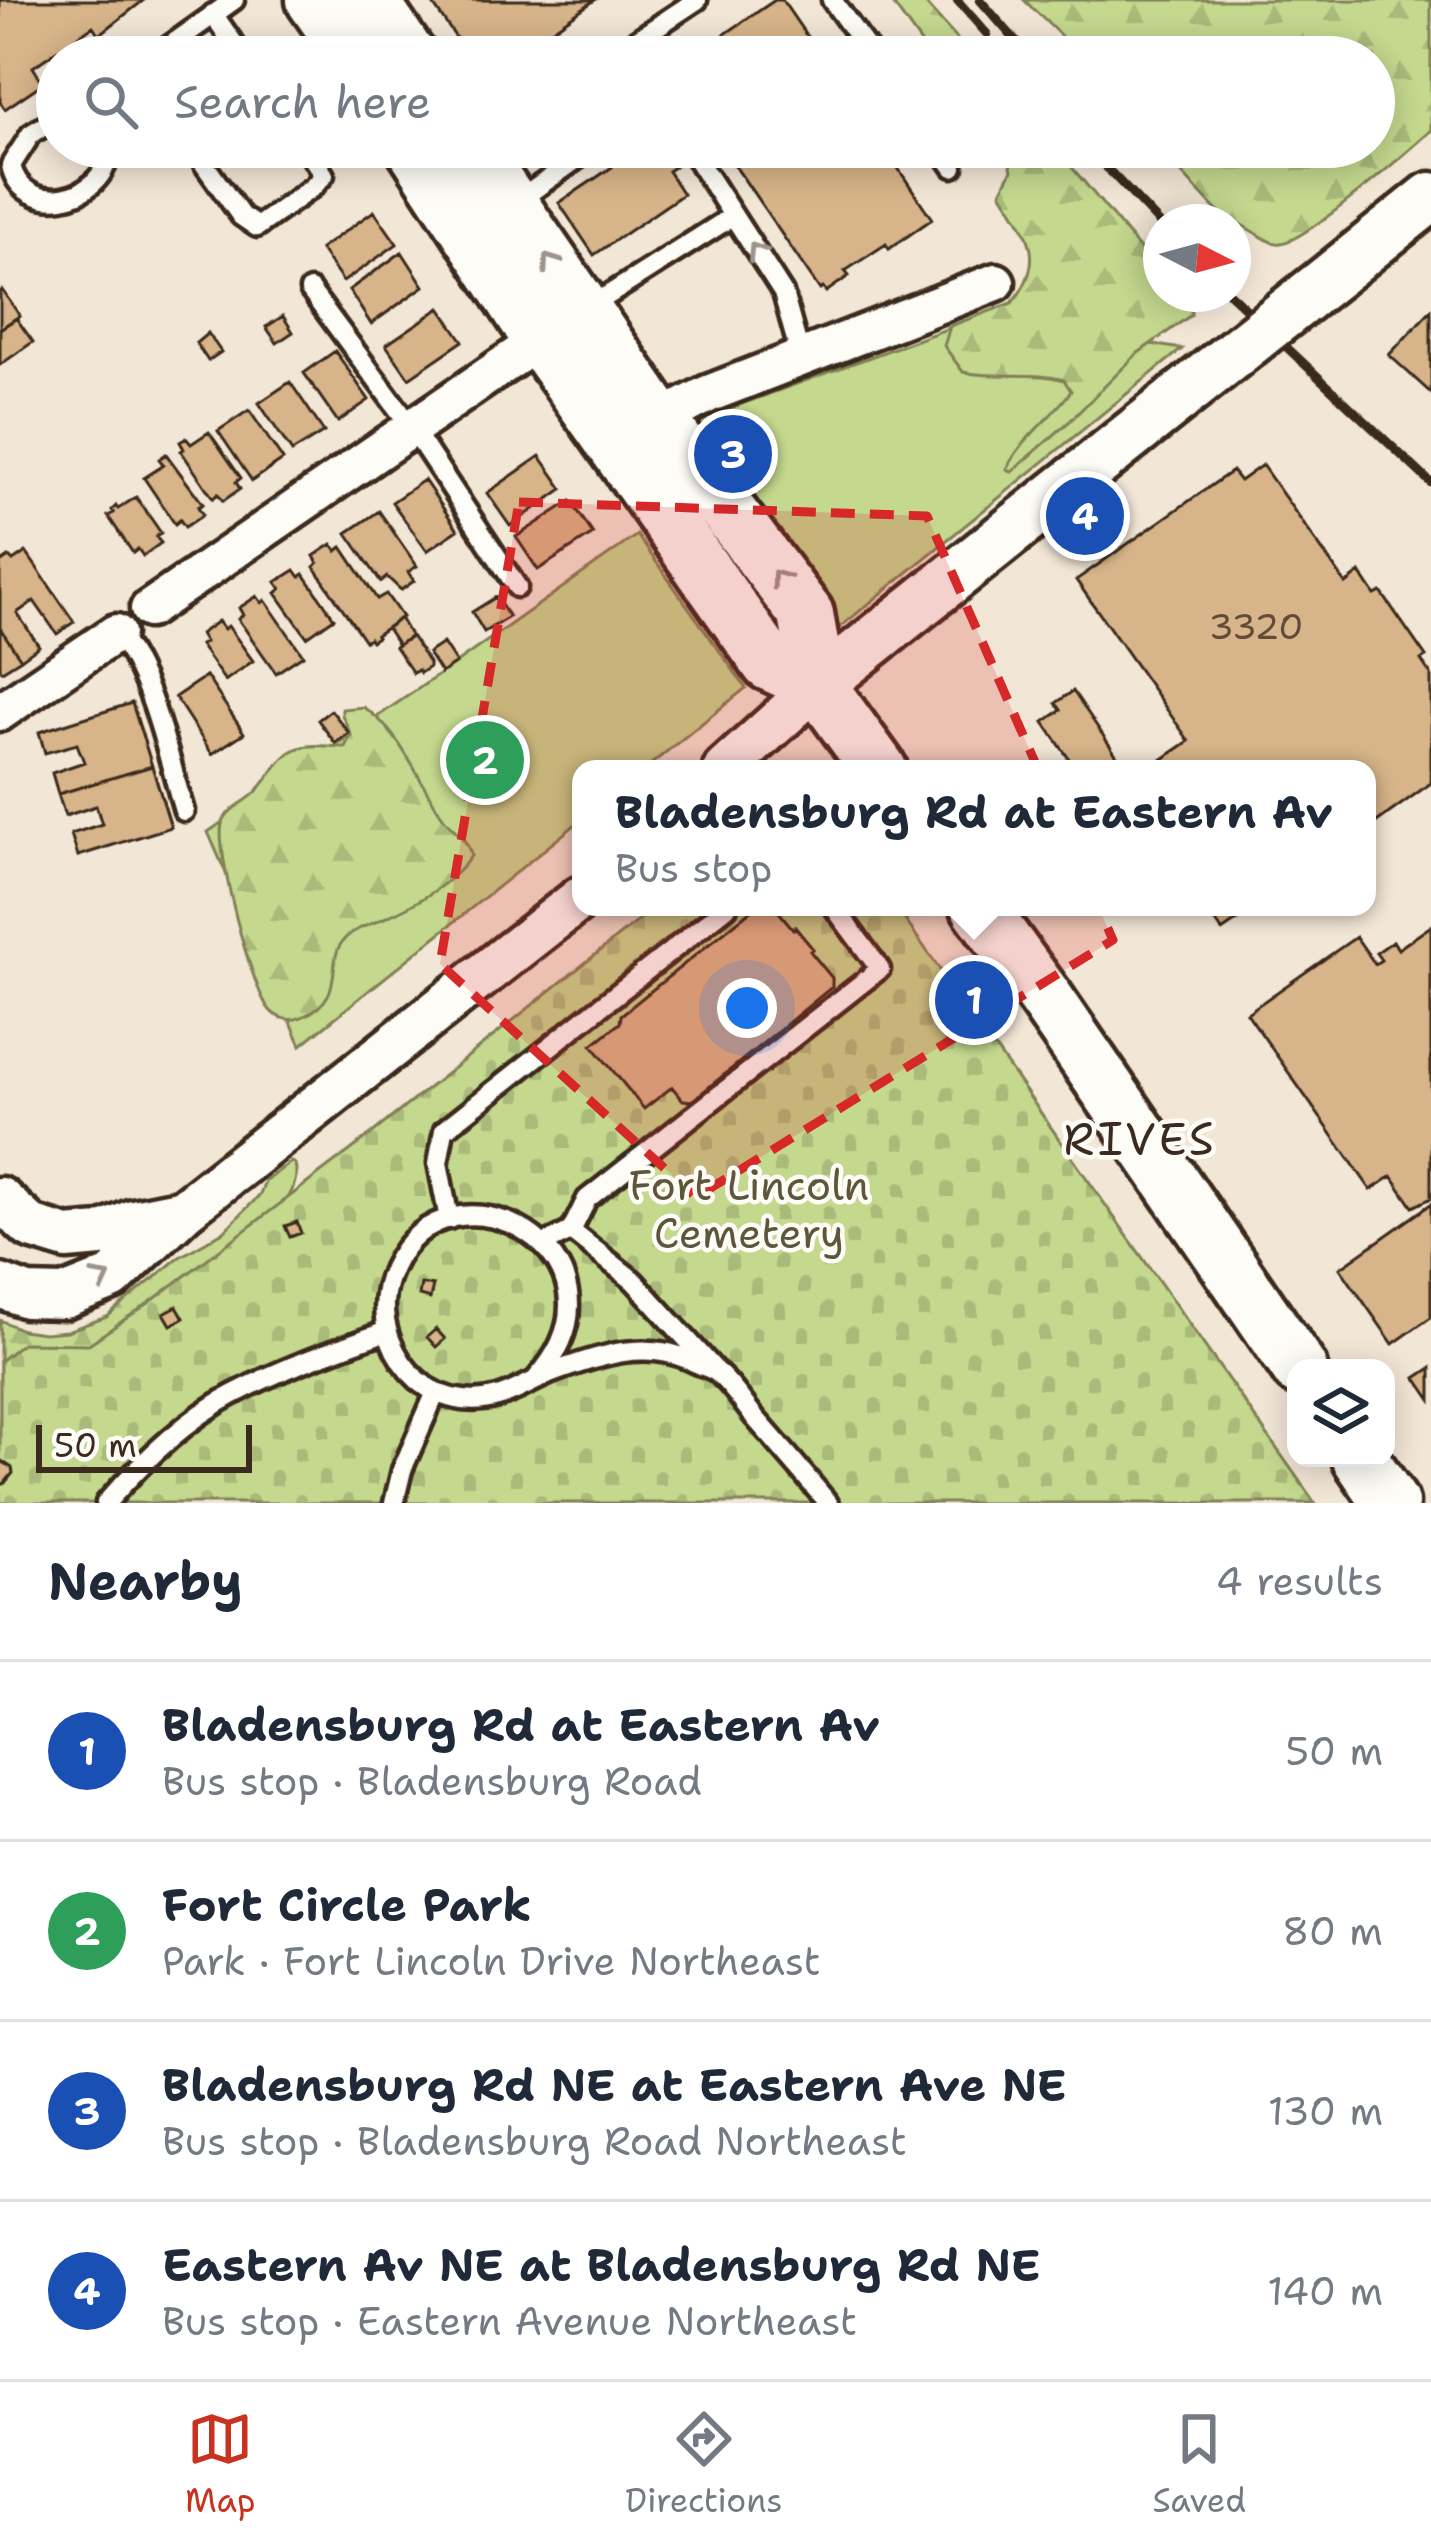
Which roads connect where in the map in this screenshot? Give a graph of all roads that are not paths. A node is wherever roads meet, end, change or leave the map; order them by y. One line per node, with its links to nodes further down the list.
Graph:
1 (234, 0): 6 (lane)
2 (314, 0): 9 (main road)
3 (370, 0): 10 (main road)
4 (697, 0): 11 (lane)
5 (832, 0): 12 (lane)
6 (213, 14): 7 (lane); 8 (lane)
7 (183, 36)
8 (228, 36)
9 (339, 36)
10 (395, 36)
11 (642, 36)
12 (858, 36)
13 (36, 131): 14 (lane)
14 (106, 168)
15 (207, 168): 16 (lane)
16 (319, 168)
17 (463, 168): 26 (main road)
18 (470, 168): 22 (main road)
19 (565, 168): 22 (lane)
20 (703, 168): 23 (lane)
21 (1431, 197): 33 (main road, bridge)
22 (512, 206): 26 (main road, one-way to 22)
23 (734, 216): 26 (lane); 27 (lane, one-way to 23)
24 (996, 282): 27 (street)
25 (310, 290): 28 (lane)
26 (562, 325): 28 (street); 29 (main road)
27 (801, 358): 29 (street)
28 (412, 428): 30 (lane); 31 (street)
29 (637, 432): 33 (main road)
30 (517, 586)
31 (149, 609)
32 (116, 633): 34 (street); 37 (lane)
33 (818, 685): 35 (street); 36 (main road)
34 (0, 712)
35 (735, 760)
36 (872, 760)
37 (184, 811)
38 (572, 905): 43 (street)
39 (716, 916): 44 (lane)
40 (841, 916): 45 (lane)
41 (986, 916): 49 (main road)
42 (0, 1199): 43 (street)
43 (184, 1210): 47 (street, one-way to 43)
44 (449, 1219): 46 (lane); 48 (lane)
45 (571, 1231): 46 (lane); 50 (lane)
46 (544, 1244): 51 (lane)
47 (0, 1286)
48 (387, 1331): 52 (lane); 54 (lane)
49 (1293, 1359)
50 (716, 1372): 51 (lane); 56 (lane)
51 (537, 1378): 52 (lane)
52 (436, 1392): 55 (lane)
53 (1366, 1467): 57 (main road)
54 (106, 1503)
55 (394, 1503)
56 (828, 1503)
57 (1391, 1503)

